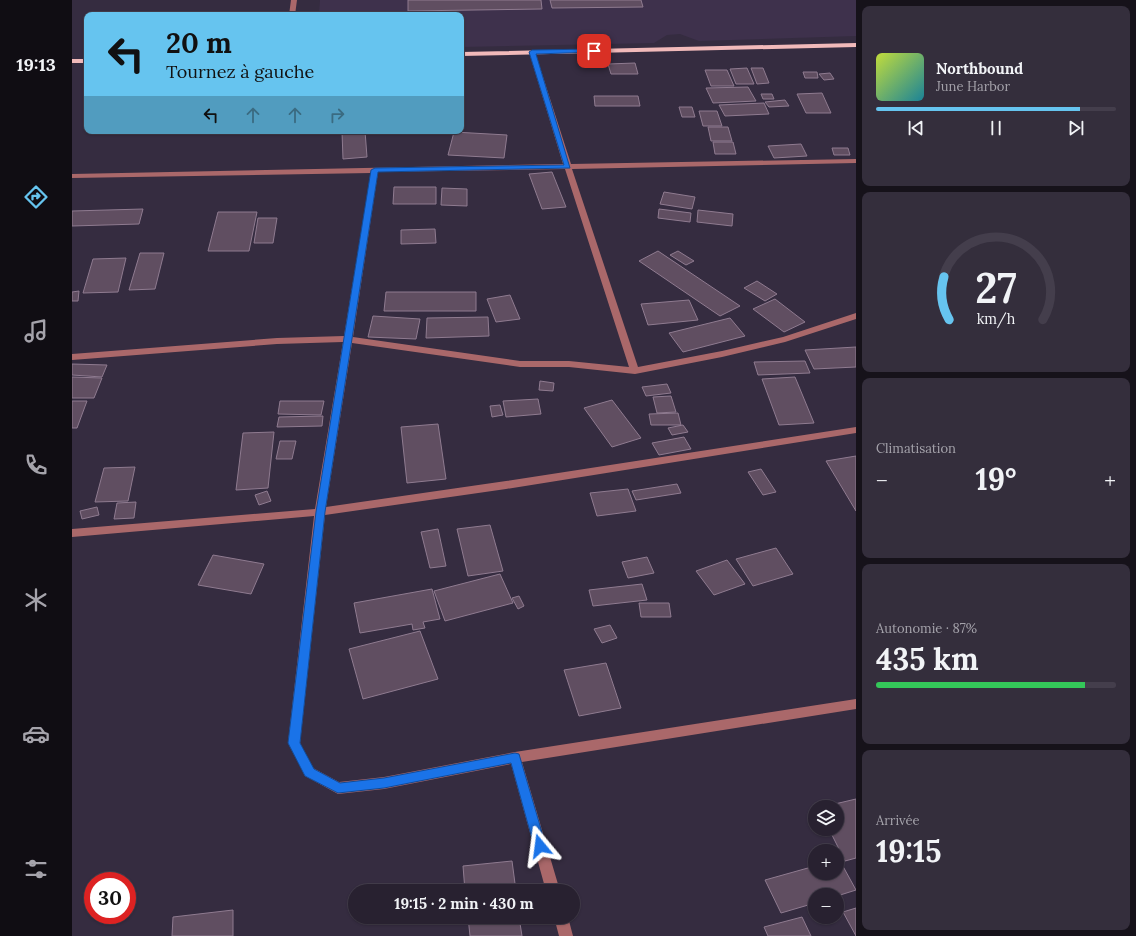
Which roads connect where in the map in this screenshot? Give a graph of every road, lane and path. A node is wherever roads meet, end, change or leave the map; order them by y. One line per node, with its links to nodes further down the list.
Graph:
1 (294, 0): 2 (street)
2 (292, 12)
3 (856, 45): 4 (main road)
4 (532, 52): 5 (main road); 9 (street)
5 (464, 54)
6 (72, 61): 7 (main road)
7 (84, 61)
8 (856, 161): 9 (street)
9 (568, 167): 10 (street); 15 (street)
10 (375, 170): 11 (street); 13 (street)
11 (72, 176)
12 (856, 316): 15 (street)
13 (347, 339): 14 (street); 15 (street); 17 (street)
14 (72, 357)
15 (635, 371)
16 (856, 430): 17 (street)
17 (320, 512): 18 (street); 20 (street)
18 (72, 533)
19 (856, 704): 20 (street)
20 (515, 758): 21 (street)
21 (551, 884)
22 (563, 924): 23 (street)
23 (566, 936)

